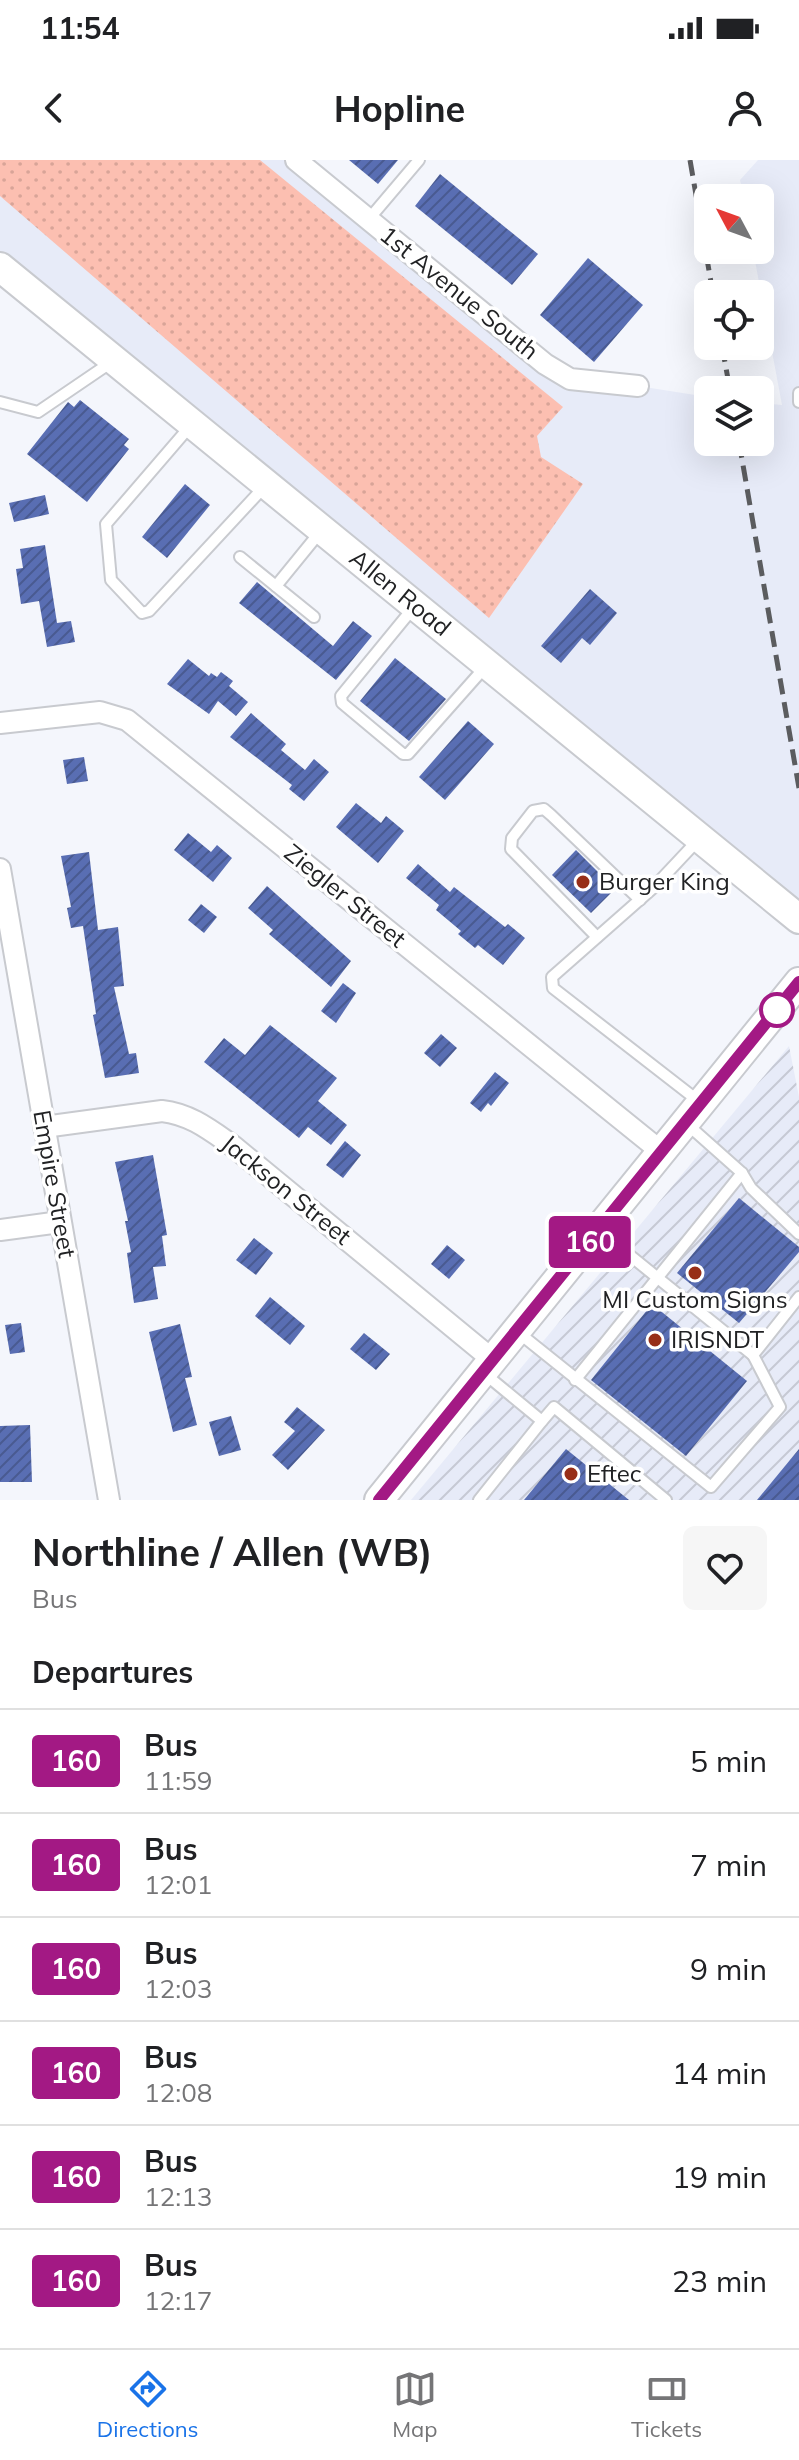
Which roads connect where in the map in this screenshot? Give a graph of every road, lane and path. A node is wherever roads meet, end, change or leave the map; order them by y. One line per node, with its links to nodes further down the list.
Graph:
1 (296, 160): 3 (street, 1st Avenue South)
2 (419, 160): 3 (lane)
3 (369, 219): 6 (street, 1st Avenue South)
4 (0, 267): 5 (main road, Allen Road)
5 (114, 360): 8 (lane); 10 (main road, Allen Road)
6 (638, 386)
7 (799, 393): 9 (lane)
8 (0, 402)
9 (799, 402)
10 (192, 423): 11 (main road, Allen Road); 11 (lane)
11 (266, 484): 12 (main road, Allen Road)
12 (322, 530): 14 (lane); 15 (main road, Allen Road)
13 (240, 557): 14 (lane)
14 (276, 586): 16 (lane)
15 (415, 605): 17 (main road, Allen Road); 17 (lane)
16 (314, 617)
17 (487, 664): 19 (main road, Allen Road)
18 (0, 723): 27 (street, Ziegler Street)
19 (700, 838): 21 (lane); 22 (main road, Allen Road)
20 (0, 869): 26 (street, Empire Street)
21 (640, 900): 23 (lane); 23 (lane)
22 (799, 919)
23 (597, 937): 25 (lane)
24 (799, 982): 25 (main road)
25 (694, 1114): 27 (main road); 28 (lane)
26 (44, 1127): 29 (street, Empire Street); 37 (street, Jackson Street)
27 (663, 1153): 31 (main road)
28 (742, 1173): 32 (lane); 33 (lane)
29 (60, 1222): 30 (street); 40 (street, Empire Street)
30 (0, 1230)
31 (599, 1231): 33 (lane); 35 (main road)
32 (799, 1234)
33 (658, 1279): 36 (lane); 38 (lane)
34 (799, 1297): 36 (lane)
35 (517, 1331): 37 (main road); 38 (lane)
36 (753, 1355): 38 (lane)
37 (488, 1366): 39 (lane); 41 (main road)
38 (575, 1380)
39 (542, 1421): 42 (lane); 43 (lane)
40 (109, 1500)
41 (379, 1500)
42 (479, 1500)
43 (666, 1500)

